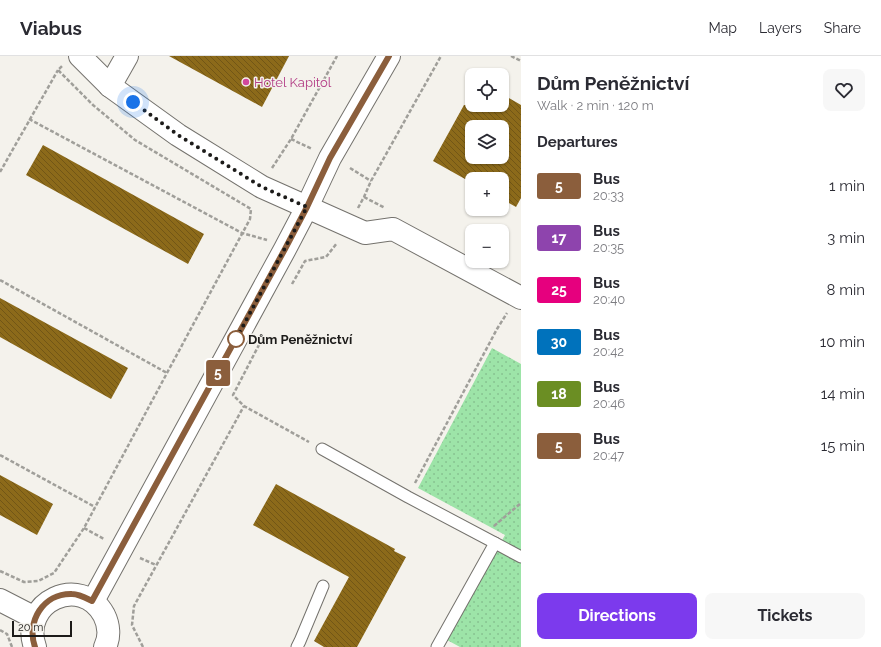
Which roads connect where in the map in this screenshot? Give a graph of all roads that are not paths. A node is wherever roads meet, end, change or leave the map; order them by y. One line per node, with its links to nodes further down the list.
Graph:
1 (80, 56): 4 (street)
2 (127, 56): 4 (street)
3 (389, 56): 5 (street)
4 (110, 86): 5 (street)
5 (307, 207): 6 (street); 12 (street)
6 (514, 305)
7 (322, 449): 8 (lane)
8 (495, 543): 9 (lane); 17 (lane)
9 (521, 557)
10 (323, 586): 16 (lane)
11 (0, 600): 13 (street)
12 (92, 601): 13 (street); 15 (street)
13 (35, 618): 14 (street)
14 (35, 647)
15 (105, 647)
16 (297, 647)
17 (437, 647)

